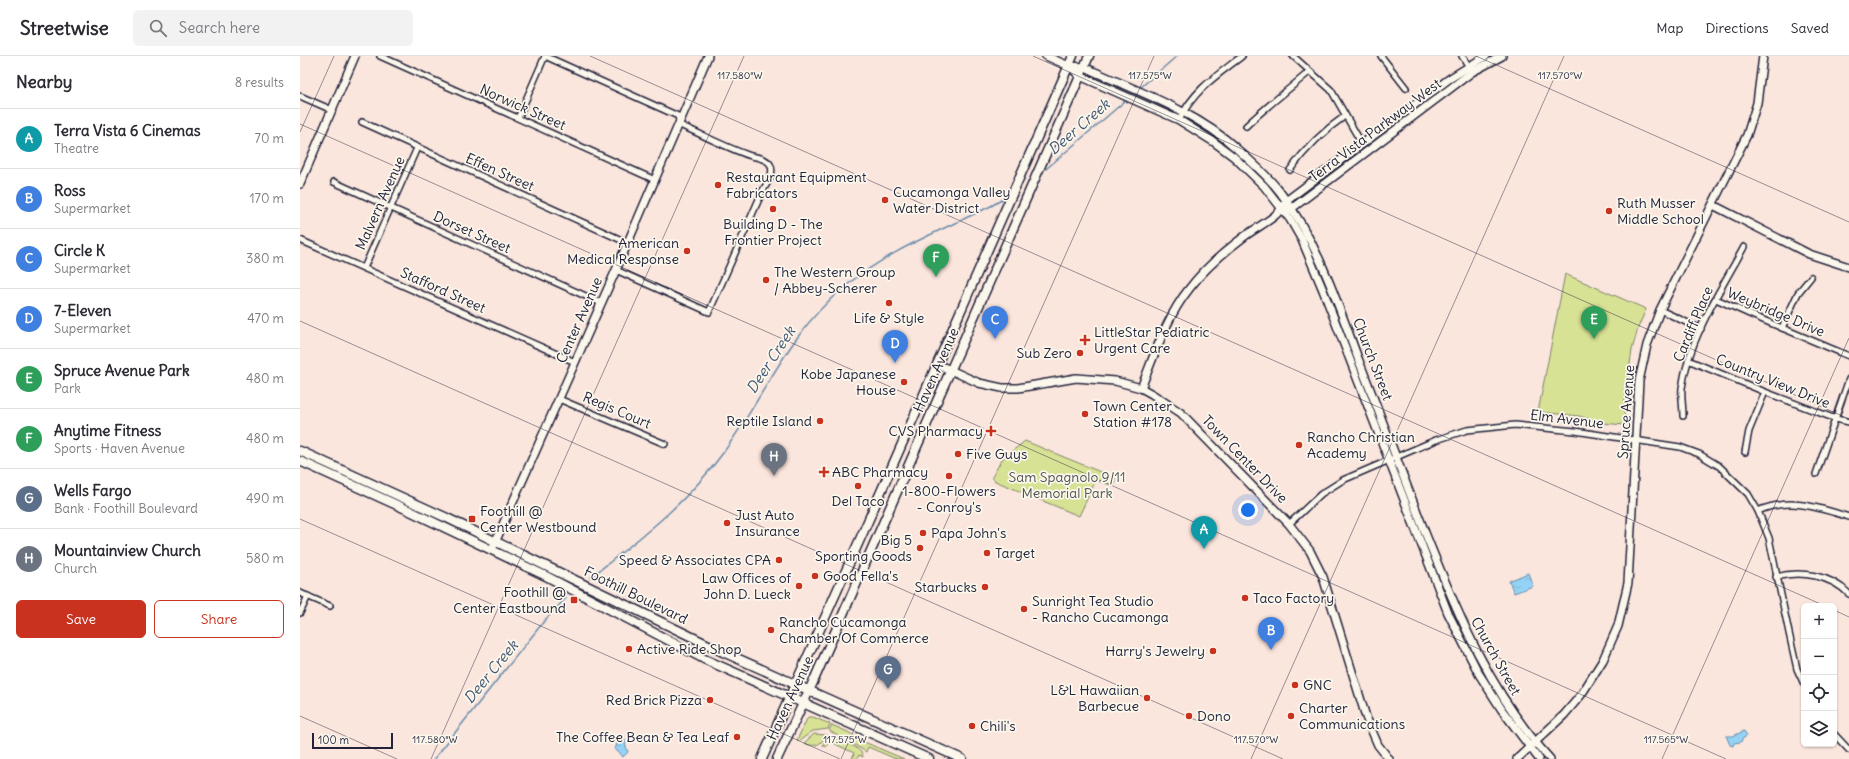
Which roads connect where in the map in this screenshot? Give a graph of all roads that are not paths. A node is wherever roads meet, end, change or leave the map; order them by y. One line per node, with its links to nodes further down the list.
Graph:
1 (355, 56): 22 (street)
2 (380, 56): 25 (street, Norwick Street)
3 (545, 56): 25 (street); 28 (street)
4 (708, 56): 28 (street, Center Avenue)
5 (1046, 56): 15 (street, Church Street)
6 (1073, 56): 15 (main road, Haven Avenue)
7 (1089, 56): 16 (main road, Haven Avenue)
8 (1242, 56): 23 (street)
9 (1293, 56): 18 (street)
10 (1380, 56): 20 (street)
11 (1462, 56): 17 (street)
12 (1486, 56): 17 (street, Terra Vista Parkway West)
13 (1502, 56): 17 (street, Terra Vista Parkway West)
14 (1763, 56): 37 (street, Spruce Avenue)
15 (1069, 66): 16 (street, Church Street); 19 (street, Church Street); 56 (main road, Haven Avenue)
16 (1084, 67): 19 (main road, Haven Avenue); 23 (street, Church Street)
17 (1470, 69): 30 (street, Terra Vista Parkway West); 40 (street, Terra Vista Parkway West)
18 (1309, 72): 24 (street); 29 (street)
19 (1080, 76): 26 (street, Church Street); 57 (main road, Haven Avenue)
20 (1406, 88)
21 (300, 96): 22 (street)
22 (332, 110): 35 (street)
23 (1182, 112): 26 (street); 36 (street, Church Street)
24 (1345, 116): 30 (street); 32 (street)
25 (518, 118): 33 (street, Norwick Street)
26 (1179, 120): 39 (street, Church Street)
27 (362, 122): 31 (street, Effen Street)
28 (680, 125): 33 (street, Center Avenue); 46 (street)
29 (1246, 126)
30 (1362, 144): 36 (street, Terra Vista Parkway West)
31 (417, 148): 38 (street, Malvern Avenue); 42 (street, Effen Street)
32 (1290, 170)
33 (655, 180): 42 (street, Center Avenue)
34 (334, 182): 38 (street, Dorset Street)
35 (300, 184)
36 (1286, 201): 39 (street); 40 (street, Church Street)
37 (1713, 205): 44 (street); 50 (street, Spruce Avenue)
38 (390, 209): 45 (street, Malvern Avenue); 49 (street, Dorset Street)
39 (1283, 209): 40 (street); 59 (street); 71 (street, Church Street)
40 (1291, 209): 69 (street, Church Street)
41 (300, 240): 45 (street, Stafford Street)
42 (628, 243): 46 (street, Center Avenue)
43 (1744, 247): 48 (street, Cardiff Place)
44 (1849, 267)
45 (364, 268): 55 (street, Stafford Street)
46 (616, 270): 49 (street, Center Avenue)
47 (1811, 277): 51 (street)
48 (1716, 299): 51 (street, Weybridge Drive); 52 (street, Cardiff Place)
49 (601, 303): 55 (street, Center Avenue)
50 (1660, 310): 52 (street); 65 (street, Spruce Avenue)
51 (1782, 328): 53 (street, Weybridge Drive)
52 (1701, 329): 54 (street, Cardiff Place)
53 (1849, 356)
54 (1688, 360): 60 (street, Country View Drive); 62 (street, Cardiff Place)
55 (575, 362): 61 (street, Center Avenue)
56 (937, 364): 57 (street, Town Center Drive); 85 (main road, Haven Avenue)
57 (951, 371): 59 (street, Town Center Drive); 86 (main road, Haven Avenue)
58 (1849, 379): 63 (street)
59 (1141, 388): 75 (street, Town Center Drive)
60 (1765, 392): 63 (street, Country View Drive); 68 (street)
61 (559, 399): 66 (street, Regis Court); 76 (street, Center Avenue)
62 (1683, 416)
63 (1836, 419): 64 (street, Country View Drive); 72 (street)
64 (1849, 422)
65 (1635, 440): 69 (street, Elm Avenue); 73 (street, Elm Avenue); 90 (street, Spruce Avenue)
66 (665, 444)
67 (300, 451): 76 (main road, Foothill Boulevard)
68 (1745, 452)
69 (1396, 458): 71 (street, Elm Avenue); 90 (street, Church Street)
70 (300, 461): 77 (main road, Foothill Boulevard)
71 (1389, 461): 75 (street, Elm Avenue); 91 (street, Church Street)
72 (1816, 474)
73 (1758, 511): 74 (street); 78 (street, Elm Avenue)
74 (1849, 516)
75 (1289, 524): 97 (street, Town Center Drive)
76 (495, 541): 77 (street, Center Avenue); 85 (main road, Foothill Boulevard)
77 (491, 550): 87 (main road, Foothill Boulevard)
78 (1776, 577): 79 (street); 84 (street, Elm Avenue)
79 (1848, 592)
80 (300, 593): 81 (street)
81 (308, 596): 82 (street); 83 (street)
82 (330, 606)
83 (300, 613)
84 (1801, 678)
85 (796, 685): 86 (main road, Foothill Boulevard); 87 (main road, Haven Avenue)
86 (808, 691): 88 (main road, Haven Avenue); 96 (main road, Foothill Boulevard)
87 (790, 696): 88 (main road, Foothill Boulevard); 93 (main road, Haven Avenue)
88 (802, 702): 94 (main road, Haven Avenue); 95 (main road, Foothill Boulevard)
89 (1837, 737): 92 (street)
90 (1535, 742): 91 (street, Spruce Avenue); 100 (street, Church Street)
91 (1529, 747): 98 (street, Spruce Avenue); 99 (street, Church Street)
92 (1849, 750)
93 (762, 759)
94 (777, 759)
95 (929, 759)
96 (962, 759)
97 (1389, 759)
98 (1517, 759)
99 (1539, 759)
100 (1550, 759)

